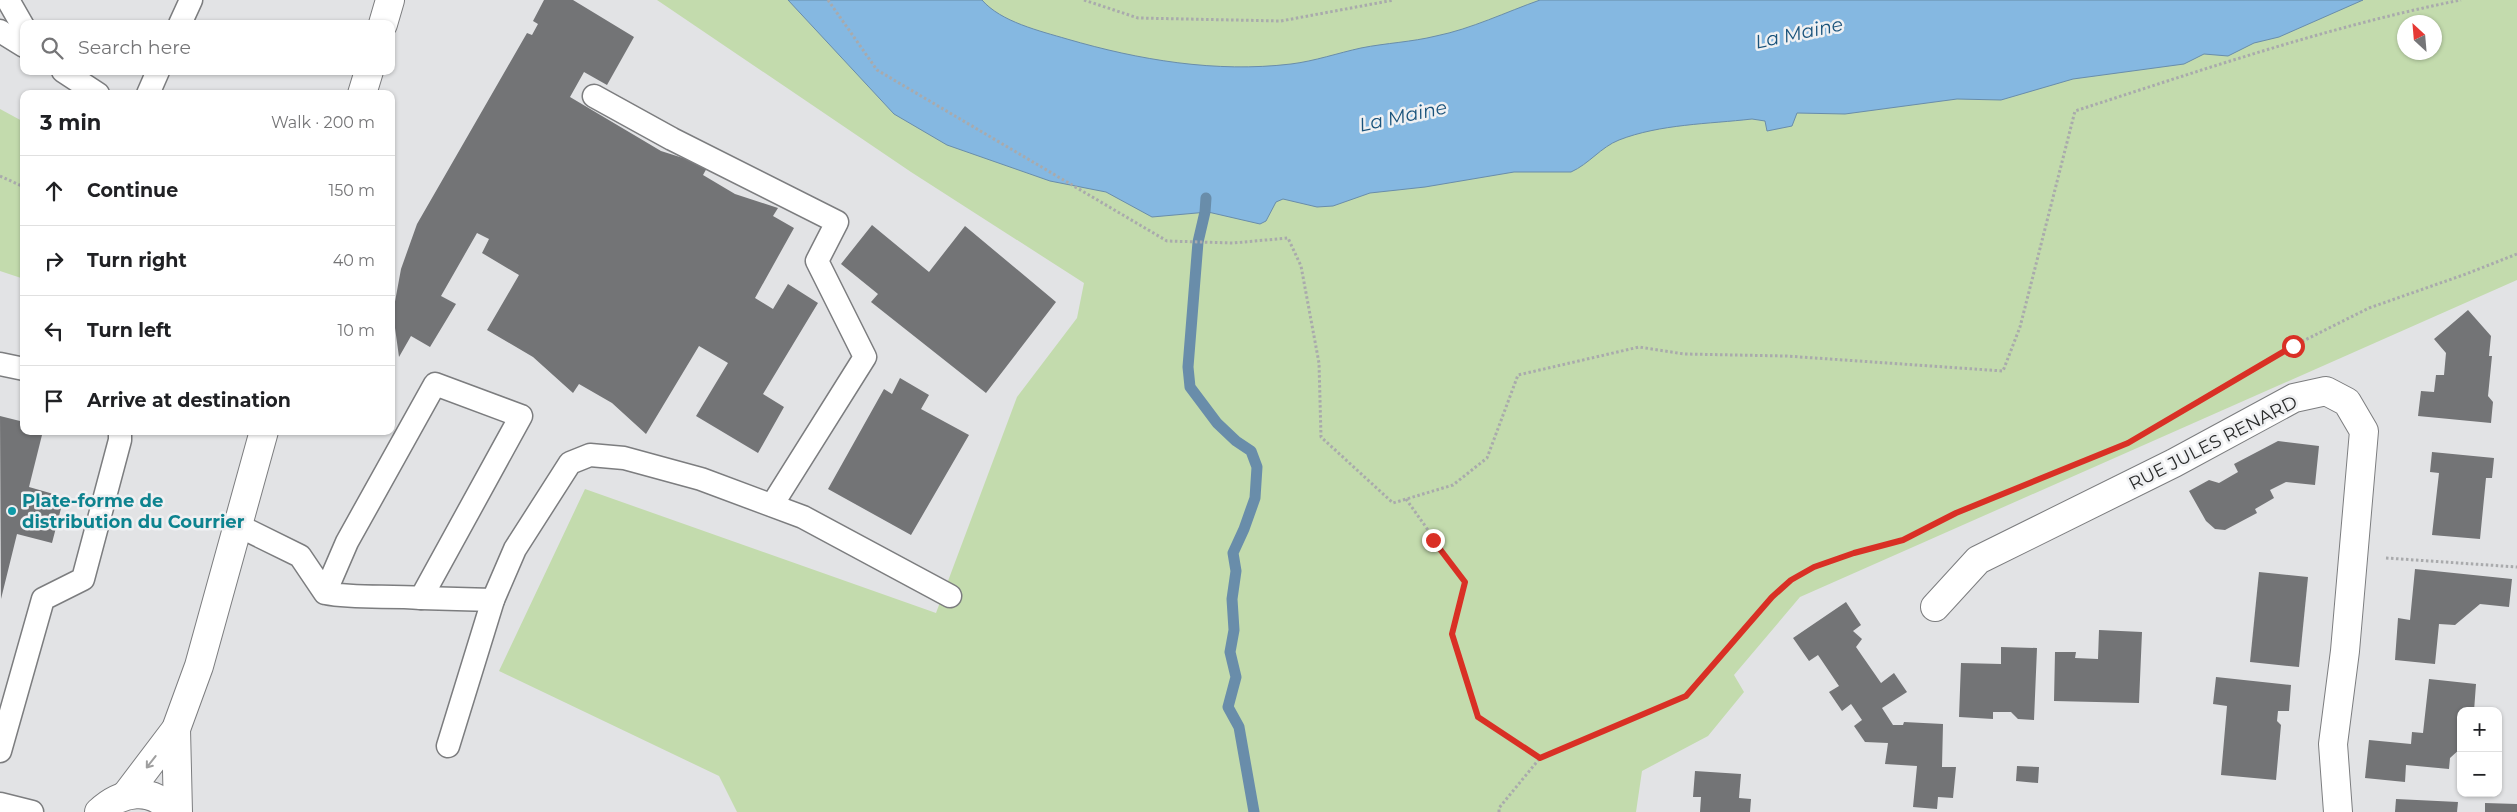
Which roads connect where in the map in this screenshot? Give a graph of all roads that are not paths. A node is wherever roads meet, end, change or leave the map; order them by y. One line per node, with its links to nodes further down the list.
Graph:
1 (8, 0): 6 (lane)
2 (191, 0): 4 (lane)
3 (390, 0): 5 (street)
4 (182, 20)
5 (384, 20)
6 (20, 21)
7 (0, 31): 8 (lane)
8 (20, 44)
9 (69, 75): 12 (lane)
10 (156, 75): 13 (lane)
11 (368, 75): 14 (street)
12 (92, 90)
13 (150, 90)
14 (363, 90)
15 (594, 96): 20 (lane)
16 (0, 364): 17 (lane)
17 (20, 369)
18 (120, 435): 27 (lane)
19 (263, 435): 21 (street)
20 (772, 505): 23 (lane); 25 (lane)
21 (239, 526): 22 (lane); 28 (street)
22 (325, 593): 24 (lane); 24 (lane)
23 (950, 596)
24 (421, 598): 25 (lane)
25 (493, 600): 29 (lane)
26 (1935, 607): 37 (street, RUE JULES RENARD)
27 (5, 712): 30 (lane)
28 (176, 729): 31 (street, one-way to 31); 36 (street)
29 (448, 746)
30 (0, 751)
31 (126, 795): 34 (street); 35 (street)
32 (0, 804): 33 (lane)
33 (32, 812)
34 (99, 812)
35 (172, 812)
36 (178, 812)
37 (2338, 812)

